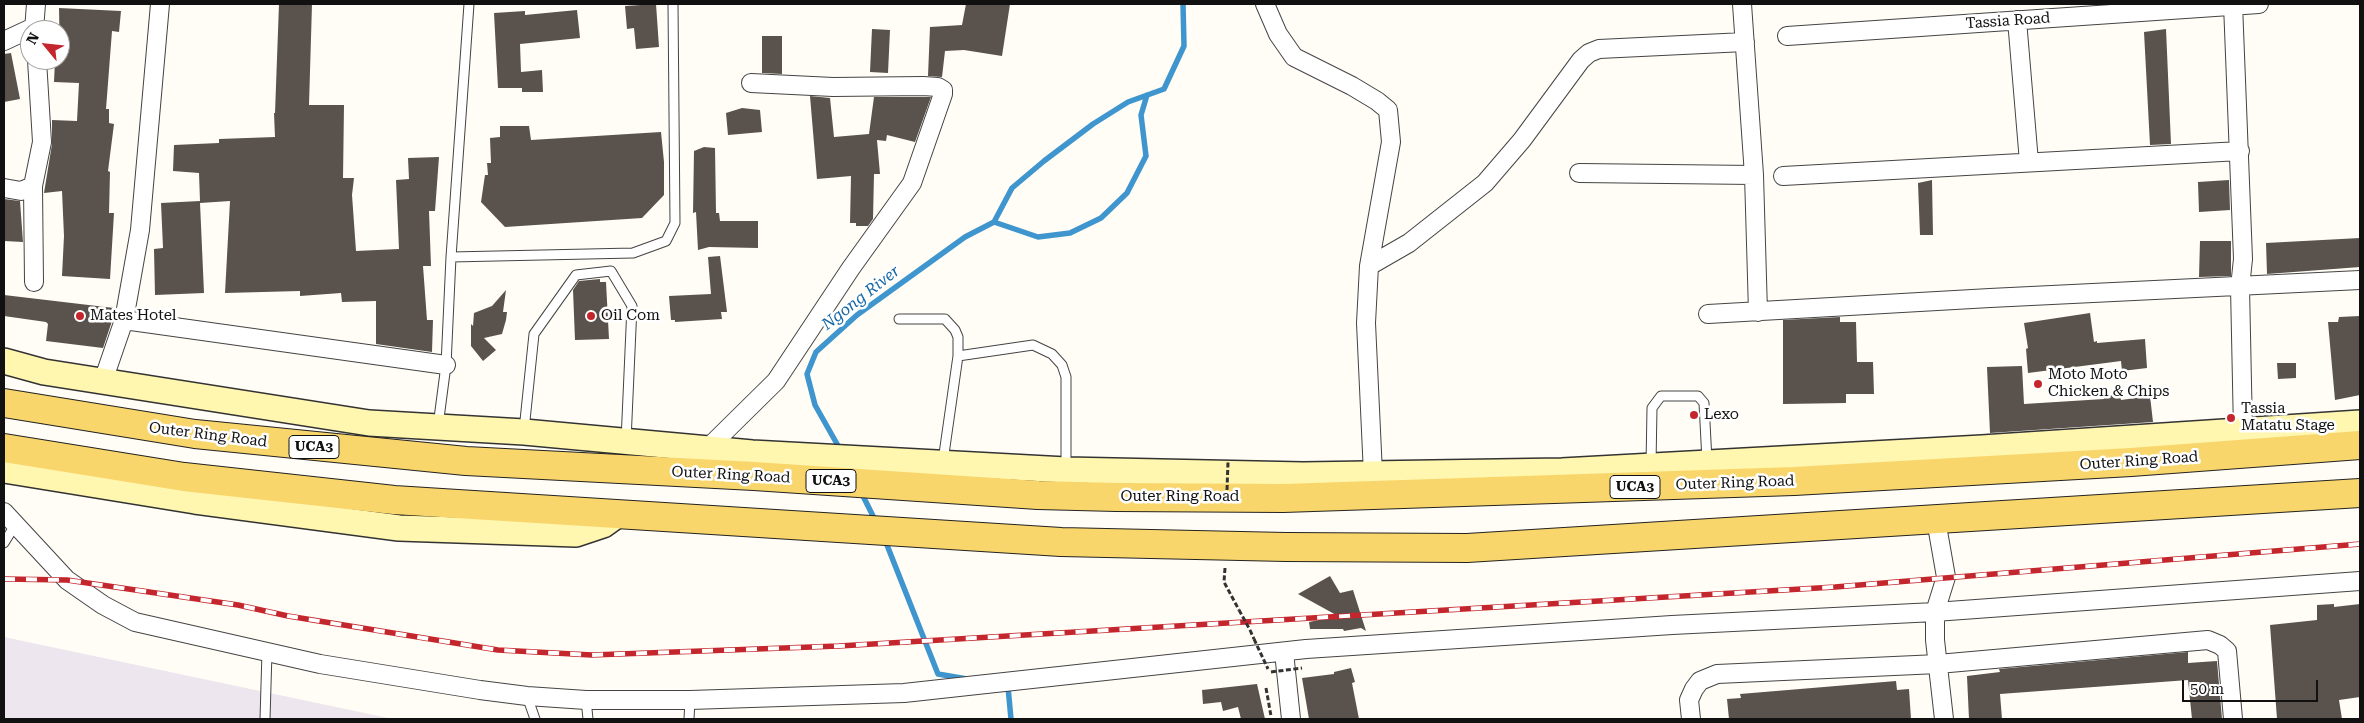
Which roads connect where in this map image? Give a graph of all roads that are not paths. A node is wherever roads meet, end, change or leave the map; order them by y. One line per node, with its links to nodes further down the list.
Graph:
1 (36, 4): 9 (street)
2 (160, 4): 32 (street)
3 (469, 4): 24 (lane)
4 (674, 4): 24 (lane)
5 (1265, 4): 25 (street)
6 (1742, 4): 14 (street)
7 (2259, 4): 8 (street, Tassia Road)
8 (2234, 5): 10 (street, Tassia Road); 17 (street)
9 (35, 20)
10 (2017, 20): 12 (street, Tassia Road); 18 (street)
11 (20, 34): 13 (street)
12 (1787, 36)
13 (4, 40)
14 (1745, 42): 20 (street); 25 (street)
15 (37, 70): 22 (street)
16 (750, 83): 45 (street)
17 (2240, 151): 18 (street); 28 (street)
18 (2029, 162): 21 (street)
19 (1579, 172): 20 (street)
20 (1754, 176): 29 (street)
21 (1783, 176)
22 (34, 186): 23 (street); 27 (street)
23 (4, 188)
24 (451, 257): 35 (lane)
25 (1369, 266): 54 (street)
26 (2360, 280): 28 (street)
27 (34, 282)
28 (2240, 287): 29 (street); 40 (street)
29 (1758, 312): 30 (street)
30 (1708, 314)
31 (899, 319): 33 (lane)
32 (124, 320): 35 (street); 36 (street)
33 (958, 356): 48 (lane); 51 (lane)
34 (4, 360): 36 (main road, UCA3)
35 (446, 365): 39 (lane)
36 (103, 381): 39 (main road, UCA3)
37 (4, 403): 47 (main road, Outer Ring Road / UCA3)
38 (2360, 423): 40 (main road, UCA3)
39 (438, 426): 41 (main road, UCA3)
40 (2243, 431): 46 (main road, UCA3)
41 (524, 432): 42 (main road, UCA3); 42 (lane)
42 (626, 442): 45 (main road, UCA3)
43 (2360, 445): 55 (main road, Outer Ring Road / UCA3)
44 (4, 448): 58 (main road)
45 (708, 449): 47 (main road, UCA3)
46 (1707, 462): 49 (main road, UCA3); 49 (lane)
47 (753, 464): 53 (main road, Outer Ring Road / UCA3)
48 (943, 464): 51 (main road, UCA3); 53 (main road, UCA3)
49 (1651, 465): 52 (main road, UCA3)
50 (4, 470): 58 (main road)
51 (1074, 470): 54 (main road, UCA3); 57 (main road)
52 (1562, 471): 54 (main road, UCA3); 55 (main road)
53 (904, 474): 57 (main road, Outer Ring Road / UCA3)
54 (1373, 474)
55 (1521, 491): 57 (main road, Outer Ring Road / UCA3)
56 (2360, 493): 60 (main road)
57 (1116, 497)
58 (617, 515): 60 (main road)
59 (9, 518): 61 (lane); 64 (street)
60 (1936, 520): 63 (street)
61 (4, 543)
62 (2360, 581): 63 (street)
63 (1935, 612): 65 (street); 66 (street)
64 (267, 652): 67 (street); 70 (lane)
65 (1284, 652): 69 (street); 74 (street)
66 (1938, 664): 75 (street); 76 (street); 77 (street)
67 (527, 696): 68 (street); 71 (lane)
68 (586, 700): 69 (street); 72 (lane)
69 (690, 700): 73 (lane)
70 (265, 719)
71 (535, 719)
72 (588, 719)
73 (689, 719)
74 (1291, 719)
75 (1691, 719)
76 (1944, 719)
77 (2233, 719)

